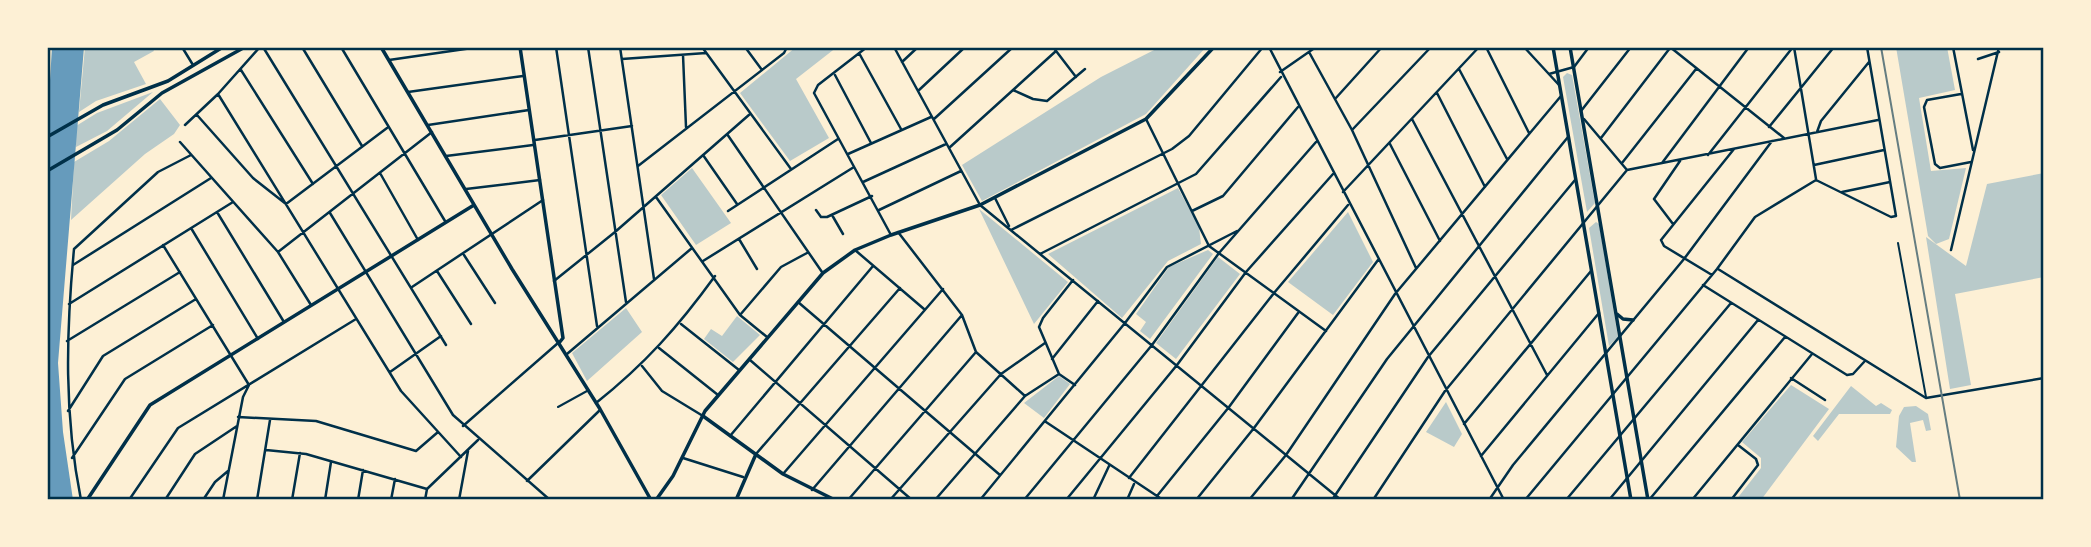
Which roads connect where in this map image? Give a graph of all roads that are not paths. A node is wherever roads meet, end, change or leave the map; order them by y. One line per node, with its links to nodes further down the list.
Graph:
1 (182, 47): 53 (street)
2 (223, 47): 53 (street)
3 (242, 47): 141 (street)
4 (262, 47): 56 (street); 135 (street)
5 (302, 47): 116 (street)
6 (341, 47): 94 (street)
7 (381, 47): 50 (street)
8 (479, 47): 50 (street)
9 (520, 47): 64 (street)
10 (556, 47): 103 (street)
11 (589, 47): 96 (street)
12 (620, 47): 48 (street)
13 (702, 47): 45 (street)
14 (745, 47): 59 (street)
15 (867, 47): 46 (street)
16 (894, 47): 52 (street)
17 (918, 47): 52 (street)
18 (965, 47): 71 (street)
19 (1013, 47): 84 (street)
20 (1053, 47): 42 (street)
21 (1214, 47): 86 (street)
22 (1263, 47): 122 (street)
23 (1269, 47): 62 (street)
24 (1316, 47): 43 (street)
25 (1382, 47): 77 (street)
26 (1430, 47): 97 (street)
27 (1478, 47): 58 (street)
28 (1486, 47): 100 (street)
29 (1524, 47): 63 (street)
30 (1553, 47): 60 (street)
31 (1570, 47): 54 (street)
32 (1589, 47): 54 (street)
33 (1631, 47): 81 (street)
34 (1749, 47): 67 (street)
35 (1793, 47): 70 (street); 79 (street)
36 (1834, 47): 70 (street)
37 (1867, 47): 51 (street)
38 (1953, 47): 75 (street)
39 (1999, 47): 44 (street)
40 (787, 48): 59 (street)
41 (1670, 48): 55 (street); 106 (street)
42 (1056, 51): 65 (street); 69 (street)
43 (1309, 52): 62 (street); 77 (street)
44 (1999, 52): 49 (street); 120 (street)
45 (706, 53): 47 (street); 68 (street)
46 (859, 53): 61 (street); 95 (street)
47 (683, 55): 48 (street); 92 (street)
48 (622, 59): 91 (street)
49 (1978, 59)
50 (389, 60): 72 (street)
51 (1869, 61): 88 (street); 99 (street)
52 (902, 62): 71 (street)
53 (193, 65): 104 (street)
54 (1574, 67): 60 (street); 81 (street)
55 (1696, 68): 67 (street); 131 (street)
56 (240, 69): 74 (street); 150 (street)
57 (1085, 69): 65 (street)
58 (1459, 69): 73 (street); 129 (street)
59 (762, 70): 68 (street)
60 (1557, 73): 63 (street); 66 (street)
61 (834, 74): 108 (street); 113 (street)
62 (1281, 74): 78 (street); 151 (street)
63 (1549, 74): 66 (street)
64 (525, 75): 72 (street); 80 (street)
65 (1076, 77): 69 (street)
66 (1559, 85): 76 (street)
67 (1720, 86): 79 (street); 132 (street)
68 (734, 90): 82 (street); 92 (street)
69 (1013, 90): 117 (street)
70 (1801, 90): 93 (street); 101 (street)
71 (918, 91): 84 (street)
72 (408, 92): 90 (street)
73 (1437, 92): 87 (street); 153 (street)
74 (218, 94): 83 (street); 163 (street)
75 (1961, 94): 120 (street); 130 (street)
76 (1561, 96): 100 (street); 105 (street)
77 (1335, 99): 97 (street)
78 (1298, 107): 111 (street); 172 (street)
79 (1744, 108): 93 (street); 126 (street)
80 (530, 110): 90 (street); 112 (street)
81 (1581, 111): 85 (street)
82 (750, 114): 102 (street); 138 (street)
83 (197, 115): 89 (street); 163 (street)
84 (933, 117): 95 (street); 115 (street)
85 (1583, 118): 106 (street); 169 (street)
86 (1146, 119): 122 (street); 160 (street)
87 (1412, 119): 114 (street); 177 (street)
88 (1878, 120): 99 (street); 119 (street)
89 (185, 125)
90 (428, 125): 98 (street)
91 (632, 127): 96 (street); 136 (street)
92 (686, 127): 136 (street)
93 (1769, 127): 107 (street)
94 (387, 128): 116 (street); 121 (street)
95 (901, 129): 113 (street)
96 (600, 130): 103 (street); 185 (street)
97 (1352, 130): 133 (street)
98 (432, 132): 121 (street); 127 (street)
99 (1817, 132): 101 (street)
100 (1529, 133): 129 (street)
101 (1809, 133): 107 (street); 134 (street)
102 (727, 134): 124 (street); 152 (street)
103 (568, 135): 112 (street); 207 (street)
104 (47, 137)
105 (1568, 137): 145 (street); 196 (street)
106 (1601, 138): 131 (street)
107 (1784, 138): 109 (street)
108 (838, 139): 125 (street); 138 (street)
109 (1772, 141): 118 (street); 208 (street)
110 (180, 142): 123 (street)
111 (1315, 142): 143 (street); 184 (street)
112 (535, 143): 127 (street); 146 (street)
113 (871, 143): 125 (street)
114 (1389, 143): 133 (street); 193 (street)
115 (947, 144): 117 (street); 148 (street)
116 (362, 148): 135 (street)
117 (949, 148): 139 (street)
118 (1734, 149): 126 (street); 181 (street)
119 (1884, 150): 134 (street); 149 (street)
120 (1973, 152): 130 (street)
121 (404, 153): 142 (street); 179 (street)
122 (1164, 154): 151 (street); 183 (street)
123 (191, 155): 144 (street); 211 (street)
124 (703, 155): 159 (street); 164 (street)
125 (848, 155): 137 (street)
126 (1709, 155): 128 (street)
127 (446, 156): 154 (street)
128 (1681, 159): 132 (street); 181 (street)
129 (1507, 160): 153 (street)
130 (1971, 162): 200 (street)
131 (1622, 163): 140 (street)
132 (1662, 163): 140 (street)
133 (1369, 164): 155 (street); 213 (street)
134 (1814, 165): 147 (street)
135 (338, 166): 150 (street); 157 (street)
136 (638, 166): 168 (street)
137 (855, 167): 148 (street); 175 (street)
138 (791, 169): 152 (street)
139 (962, 170): 166 (street); 171 (street)
140 (1627, 170): 169 (street)
141 (47, 171)
142 (380, 173): 157 (street); 192 (street)
143 (1333, 174): 155 (street); 220 (street)
144 (211, 178): 162 (street); 211 (street)
145 (1576, 179): 180 (street); 224 (street)
146 (540, 180): 154 (street); 161 (street)
147 (1816, 180): 156 (street); 215 (street)
148 (863, 182): 158 (street)
149 (1890, 182): 156 (street); 156 (street)
150 (313, 184): 163 (street)
151 (1179, 184): 172 (street); 204 (street)
152 (764, 187): 164 (street); 175 (street)
153 (1485, 187): 177 (street)
154 (466, 189): 165 (street)
155 (1343, 192): 167 (street)
156 (1842, 192)
157 (354, 193): 176 (street); 206 (street)
158 (872, 196): 171 (street); 178 (street)
159 (656, 197): 168 (street); 198 (street)
160 (995, 198): 166 (street); 183 (street)
161 (543, 200): 190 (street); 227 (street)
162 (233, 202): 173 (street); 201 (street)
163 (286, 204): 187 (street)
164 (737, 204): 174 (street)
165 (475, 205): 179 (street); 190 (street)
166 (980, 205): 183 (street); 186 (street)
167 (1349, 205): 209 (street); 233 (street)
168 (644, 207): 185 (street); 225 (street)
169 (1597, 207): 180 (street); 245 (street)
170 (816, 210): 178 (street)
171 (878, 210): 189 (street)
172 (1192, 211): 197 (street)
173 (217, 212): 182 (street); 253 (street)
174 (728, 212)
175 (781, 212): 191 (street); 202 (street)
176 (330, 213): 187 (street); 219 (street)
177 (1462, 214): 193 (street); 196 (street)
178 (832, 215): 188 (street)
179 (446, 223): 192 (street)
180 (1584, 224): 217 (street); 243 (street)
181 (1673, 224): 208 (street)
182 (191, 229): 195 (street); 266 (street)
183 (1011, 230): 204 (street)
184 (1240, 230): 197 (street); 203 (street)
185 (615, 232): 207 (street); 238 (street)
186 (898, 232): 189 (street); 232 (street)
187 (304, 234): 201 (street); 231 (street)
188 (843, 234)
189 (891, 234): 199 (street)
190 (493, 236): 205 (street); 269 (street)
191 (739, 239): 210 (street); 214 (street)
192 (419, 240): 206 (street)
193 (1440, 240): 213 (street)
194 (1898, 243): 306 (lane)
195 (163, 245): 218 (street); 239 (street)
196 (1479, 245): 224 (street); 260 (street)
197 (1209, 246): 203 (street); 254 (street)
198 (692, 248): 210 (street); 225 (street)
199 (855, 250): 212 (street); 221 (street)
200 (1951, 250)
201 (278, 252): 242 (street)
202 (807, 253): 221 (street); 248 (street)
203 (1219, 253): 220 (street); 272 (street)
204 (1040, 254): 226 (street)
205 (464, 255): 216 (street); 240 (street)
206 (392, 256): 219 (street); 229 (street)
207 (587, 256): 227 (street); 259 (street)
208 (1684, 259): 222 (street); 251 (street)
209 (1378, 260): 234 (street); 261 (street)
210 (703, 261): 223 (street)
211 (73, 265): 239 (street)
212 (873, 266): 230 (street); 257 (street)
213 (1416, 268): 234 (street)
214 (757, 269)
215 (1717, 269): 222 (street); 284 (street)
216 (438, 271): 229 (street); 255 (street)
217 (1592, 271): 247 (street); 268 (street)
218 (180, 272): 235 (street); 267 (street)
219 (366, 272): 231 (street); 276 (street)
220 (1246, 272): 233 (street); 285 (street)
221 (823, 273): 236 (street)
222 (1712, 275): 228 (street)
223 (715, 276): 248 (street); 256 (street)
224 (1496, 277): 243 (street); 281 (street)
225 (654, 279): 238 (street)
226 (1073, 280): 237 (street); 270 (street)
227 (554, 281): 269 (street)
228 (1703, 285): 241 (street); 293 (street)
229 (412, 287): 262 (street)
230 (900, 288): 244 (street); 273 (street)
231 (339, 289): 242 (street); 250 (street)
232 (943, 289): 244 (street); 249 (street)
233 (1274, 293): 246 (street); 299 (street)
234 (1395, 294): 260 (street); 338 (street)
235 (197, 299): 258 (street); 313 (street)
236 (797, 301): 257 (street); 263 (street)
237 (1099, 301): 254 (street); 283 (street)
238 (626, 302): 259 (street)
239 (69, 303): 267 (street)
240 (495, 303)
241 (1731, 303): 252 (street); 319 (street)
242 (311, 306): 253 (street)
243 (1514, 308): 268 (street); 302 (street)
244 (924, 309): 287 (street)
245 (1615, 311): 251 (street); 265 (street)
246 (1299, 312): 261 (street); 311 (street)
247 (1599, 313): 279 (street); 292 (street)
248 (740, 315): 263 (street)
249 (962, 315): 275 (street); 300 (street)
250 (356, 319): 289 (street); 297 (street)
251 (1633, 320): 265 (street)
252 (1758, 320): 264 (street); 345 (street)
253 (284, 322): 266 (street)
254 (1125, 323): 272 (street); 298 (street)
255 (471, 324)
256 (681, 324): 274 (street); 288 (street)
257 (824, 325): 273 (street); 296 (street)
258 (213, 326): 280 (street); 341 (street)
259 (597, 326): 278 (street)
260 (1412, 327): 281 (street); 352 (street)
261 (1326, 331): 324 (street)
262 (441, 336): 271 (street); 276 (street)
263 (767, 337): 282 (street)
264 (1784, 337): 277 (street); 406 (street)
265 (1620, 338): 279 (street); 293 (street)
266 (258, 340): 280 (street)
267 (67, 341): 313 (street)
268 (1531, 342): 292 (street); 320 (street)
269 (559, 343): 278 (street); 323 (street)
270 (1045, 343): 283 (street); 290 (street)
271 (446, 345)
272 (1152, 345): 285 (street); 330 (street)
273 (850, 346): 287 (street); 309 (street)
274 (659, 348): 286 (street); 303 (street)
275 (976, 352): 290 (street); 314 (street)
276 (416, 354): 289 (street); 323 (street)
277 (1812, 354): 284 (street); 295 (street)
278 (566, 355): 301 (street)
279 (1606, 355): 304 (street); 359 (street)
280 (232, 356): 297 (street); 367 (street)
281 (1428, 357): 302 (street); 364 (street)
282 (748, 359): 288 (street); 296 (street)
283 (1052, 359): 291 (street)
284 (1865, 361): 306 (street)
285 (1177, 365): 299 (street); 343 (street)
286 (642, 366): 308 (street); 315 (street)
287 (874, 367): 300 (street); 321 (street)
288 (739, 370): 303 (street)
289 (390, 372): 325 (street)
290 (1001, 374): 305 (street); 326 (street)
291 (1059, 374): 298 (street); 305 (street)
292 (1547, 375): 339 (street)
293 (1626, 377): 304 (street); 319 (street)
294 (2044, 378): 306 (street)
295 (1791, 379): 307 (street); 331 (street)
296 (775, 382): 309 (street); 327 (street)
297 (248, 385): 316 (street); 368 (street)
298 (1074, 385): 318 (street)
299 (1203, 386): 311 (street); 354 (street)
300 (898, 389): 314 (street); 332 (street)
301 (588, 390): 308 (street); 310 (lane)
302 (1446, 391): 320 (street); 399 (street)
303 (718, 395): 315 (street)
304 (1612, 395): 328 (street); 402 (street)
305 (1025, 397): 336 (street)
306 (1926, 398)
307 (1825, 400)
308 (596, 403): 312 (street)
309 (800, 404): 321 (street); 337 (street)
310 (558, 407)
311 (1229, 407): 324 (street); 365 (street)
312 (600, 409): 357 (street); 380 (street)
313 (68, 411): 341 (street)
314 (924, 411): 326 (street); 347 (street)
315 (703, 416): 327 (street); 342 (street)
316 (239, 417): 317 (street); 322 (street)
317 (270, 420): 325 (street); 333 (street)
318 (1046, 422): 330 (street); 351 (street)
319 (1633, 422): 328 (street); 345 (street)
320 (1464, 424): 339 (street)
321 (825, 425): 332 (street); 350 (street)
322 (237, 426): 348 (street); 369 (street)
323 (463, 426): 329 (street)
324 (1254, 428): 338 (street); 394 (street)
325 (438, 432): 340 (street)
326 (950, 432): 336 (street); 361 (street)
327 (730, 436): 337 (street)
328 (1619, 438): 355 (street); 403 (street)
329 (479, 440): 334 (street); 357 (street)
330 (1073, 442): 343 (street); 388 (street)
331 (1737, 444): 407 (street); 408 (street)
332 (850, 447): 347 (street); 362 (street)
333 (265, 450): 335 (street); 372 (street)
334 (468, 450): 340 (street); 378 (street)
335 (300, 453): 344 (street); 373 (street)
336 (975, 453): 351 (street); 386 (street)
337 (756, 454): 350 (street); 353 (street)
338 (1286, 454): 352 (street); 395 (street)
339 (1480, 456): 359 (street)
340 (461, 457): 360 (street)
341 (72, 458): 366 (street)
342 (683, 458): 353 (street); 380 (street)
343 (1101, 460): 346 (street); 389 (street)
344 (331, 461): 349 (street); 374 (street)
345 (1640, 461): 355 (street); 406 (street)
346 (1109, 466): 354 (street); 390 (street)
347 (875, 468): 361 (street); 383 (street)
348 (228, 470): 370 (street); 371 (street)
349 (363, 470): 356 (street); 375 (street)
350 (783, 474): 362 (street)
351 (1000, 475): 387 (street)
352 (1310, 475): 364 (street); 396 (street)
353 (743, 477): 381 (street)
354 (1129, 478): 358 (street)
355 (1627, 478): 404 (street); 405 (street)
356 (395, 479): 360 (street); 376 (street)
357 (527, 481): 379 (street)
358 (1135, 482): 363 (street); 391 (street)
359 (1497, 487): 400 (street); 401 (street)
360 (428, 489): 377 (street)
361 (900, 489): 384 (street); 385 (street)
362 (812, 490): 382 (street)
363 (1153, 493): 365 (street); 392 (street)
364 (1335, 495): 397 (street); 398 (street)
365 (1157, 496): 393 (street)
366 (81, 500)
367 (87, 500)
368 (129, 500)
369 (165, 500)
370 (203, 500)
371 (223, 500)
372 (257, 500)
373 (292, 500)
374 (325, 500)
375 (358, 500)
376 (391, 500)
377 (425, 500)
378 (459, 500)
379 (550, 500)
380 (653, 500)
381 (736, 500)
382 (835, 500)
383 (848, 500)
384 (890, 500)
385 (912, 500)
386 (935, 500)
387 (980, 500)
388 (1024, 500)
389 (1066, 500)
390 (1093, 500)
391 (1127, 500)
392 (1149, 500)
393 (1163, 500)
394 (1196, 500)
395 (1249, 500)
396 (1291, 500)
397 (1332, 500)
398 (1341, 500)
399 (1373, 500)
400 (1489, 500)
401 (1504, 500)
402 (1525, 500)
403 (1566, 500)
404 (1609, 500)
405 (1630, 500)
406 (1648, 500)
407 (1692, 500)
408 (1731, 500)

